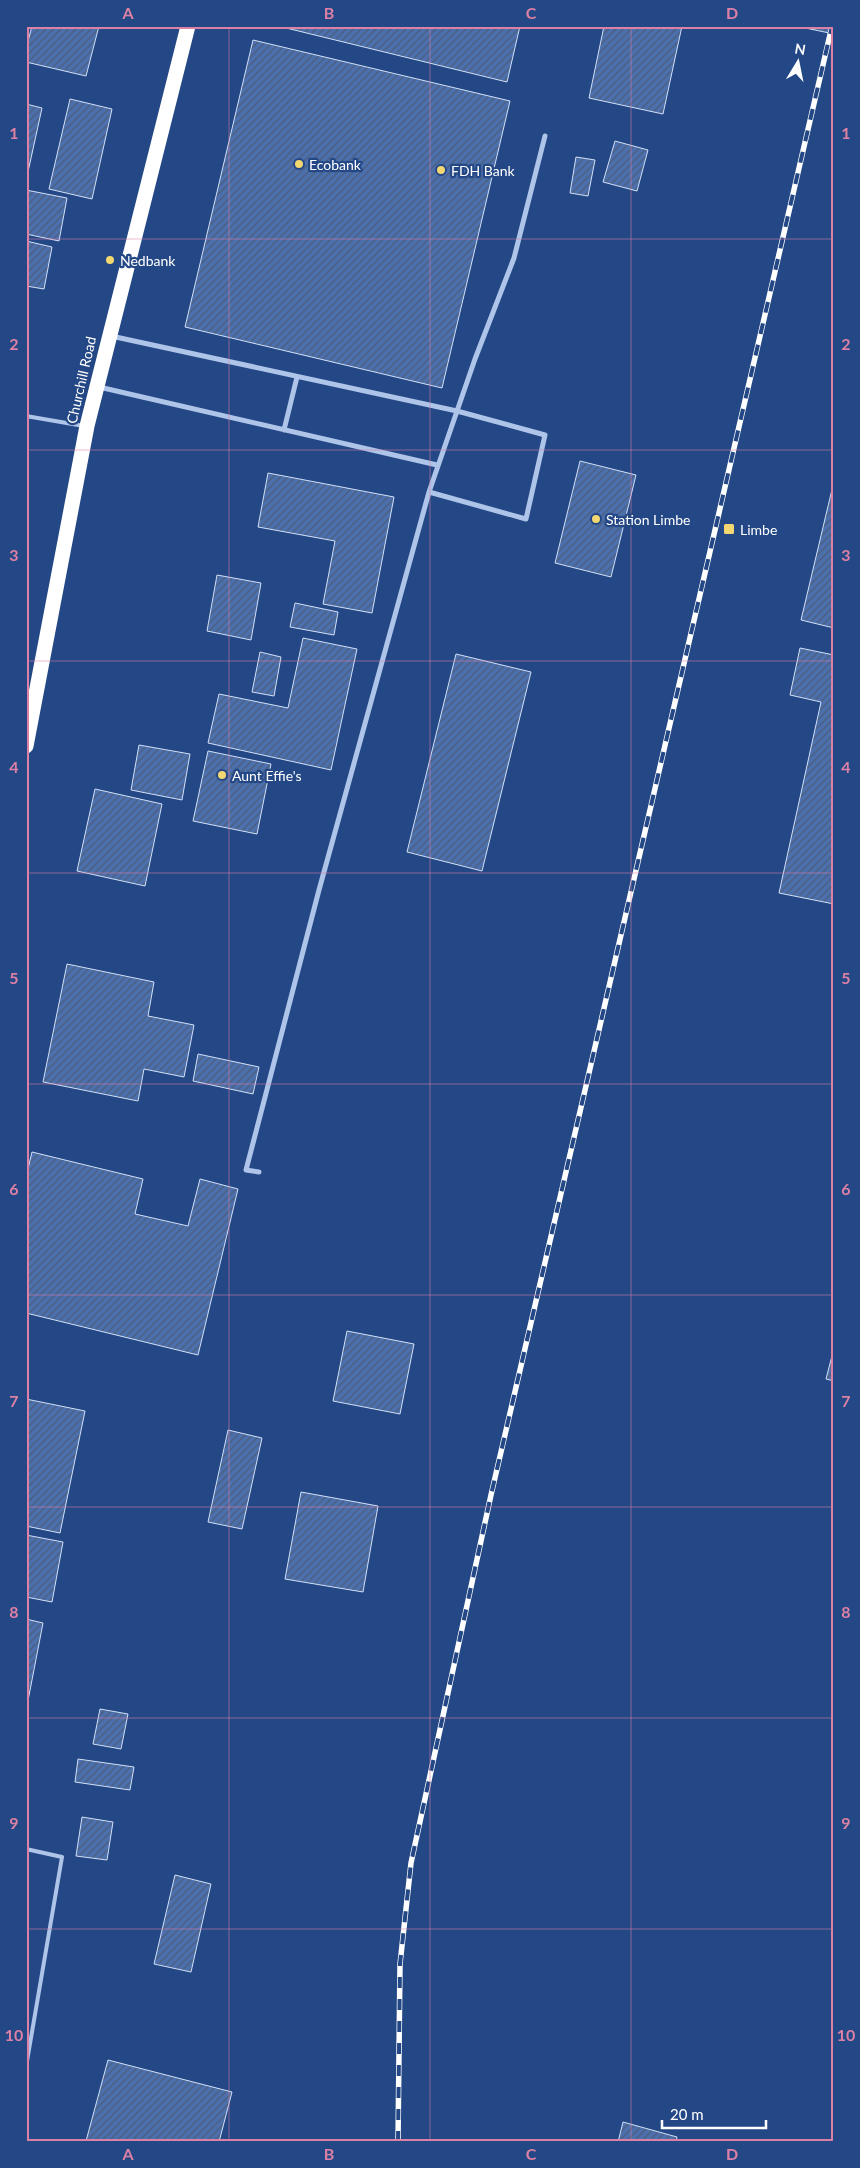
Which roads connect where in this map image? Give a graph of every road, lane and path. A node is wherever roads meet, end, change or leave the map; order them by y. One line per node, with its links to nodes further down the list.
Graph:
1 (188, 26): 3 (highway, Churchill Road)
2 (545, 136): 6 (street)
3 (108, 336): 4 (street); 5 (highway, Churchill Road)
4 (297, 376): 6 (street); 9 (street)
5 (96, 386): 8 (highway, Churchill Road); 9 (street)
6 (457, 411): 10 (street); 11 (street)
7 (26, 416): 8 (lane)
8 (87, 426): 12 (highway, Churchill Road)
9 (284, 430): 10 (street)
10 (438, 465): 11 (street)
11 (429, 492): 13 (street)
12 (26, 746)
13 (259, 1172)
14 (26, 1849): 15 (lane)
15 (26, 2067)

